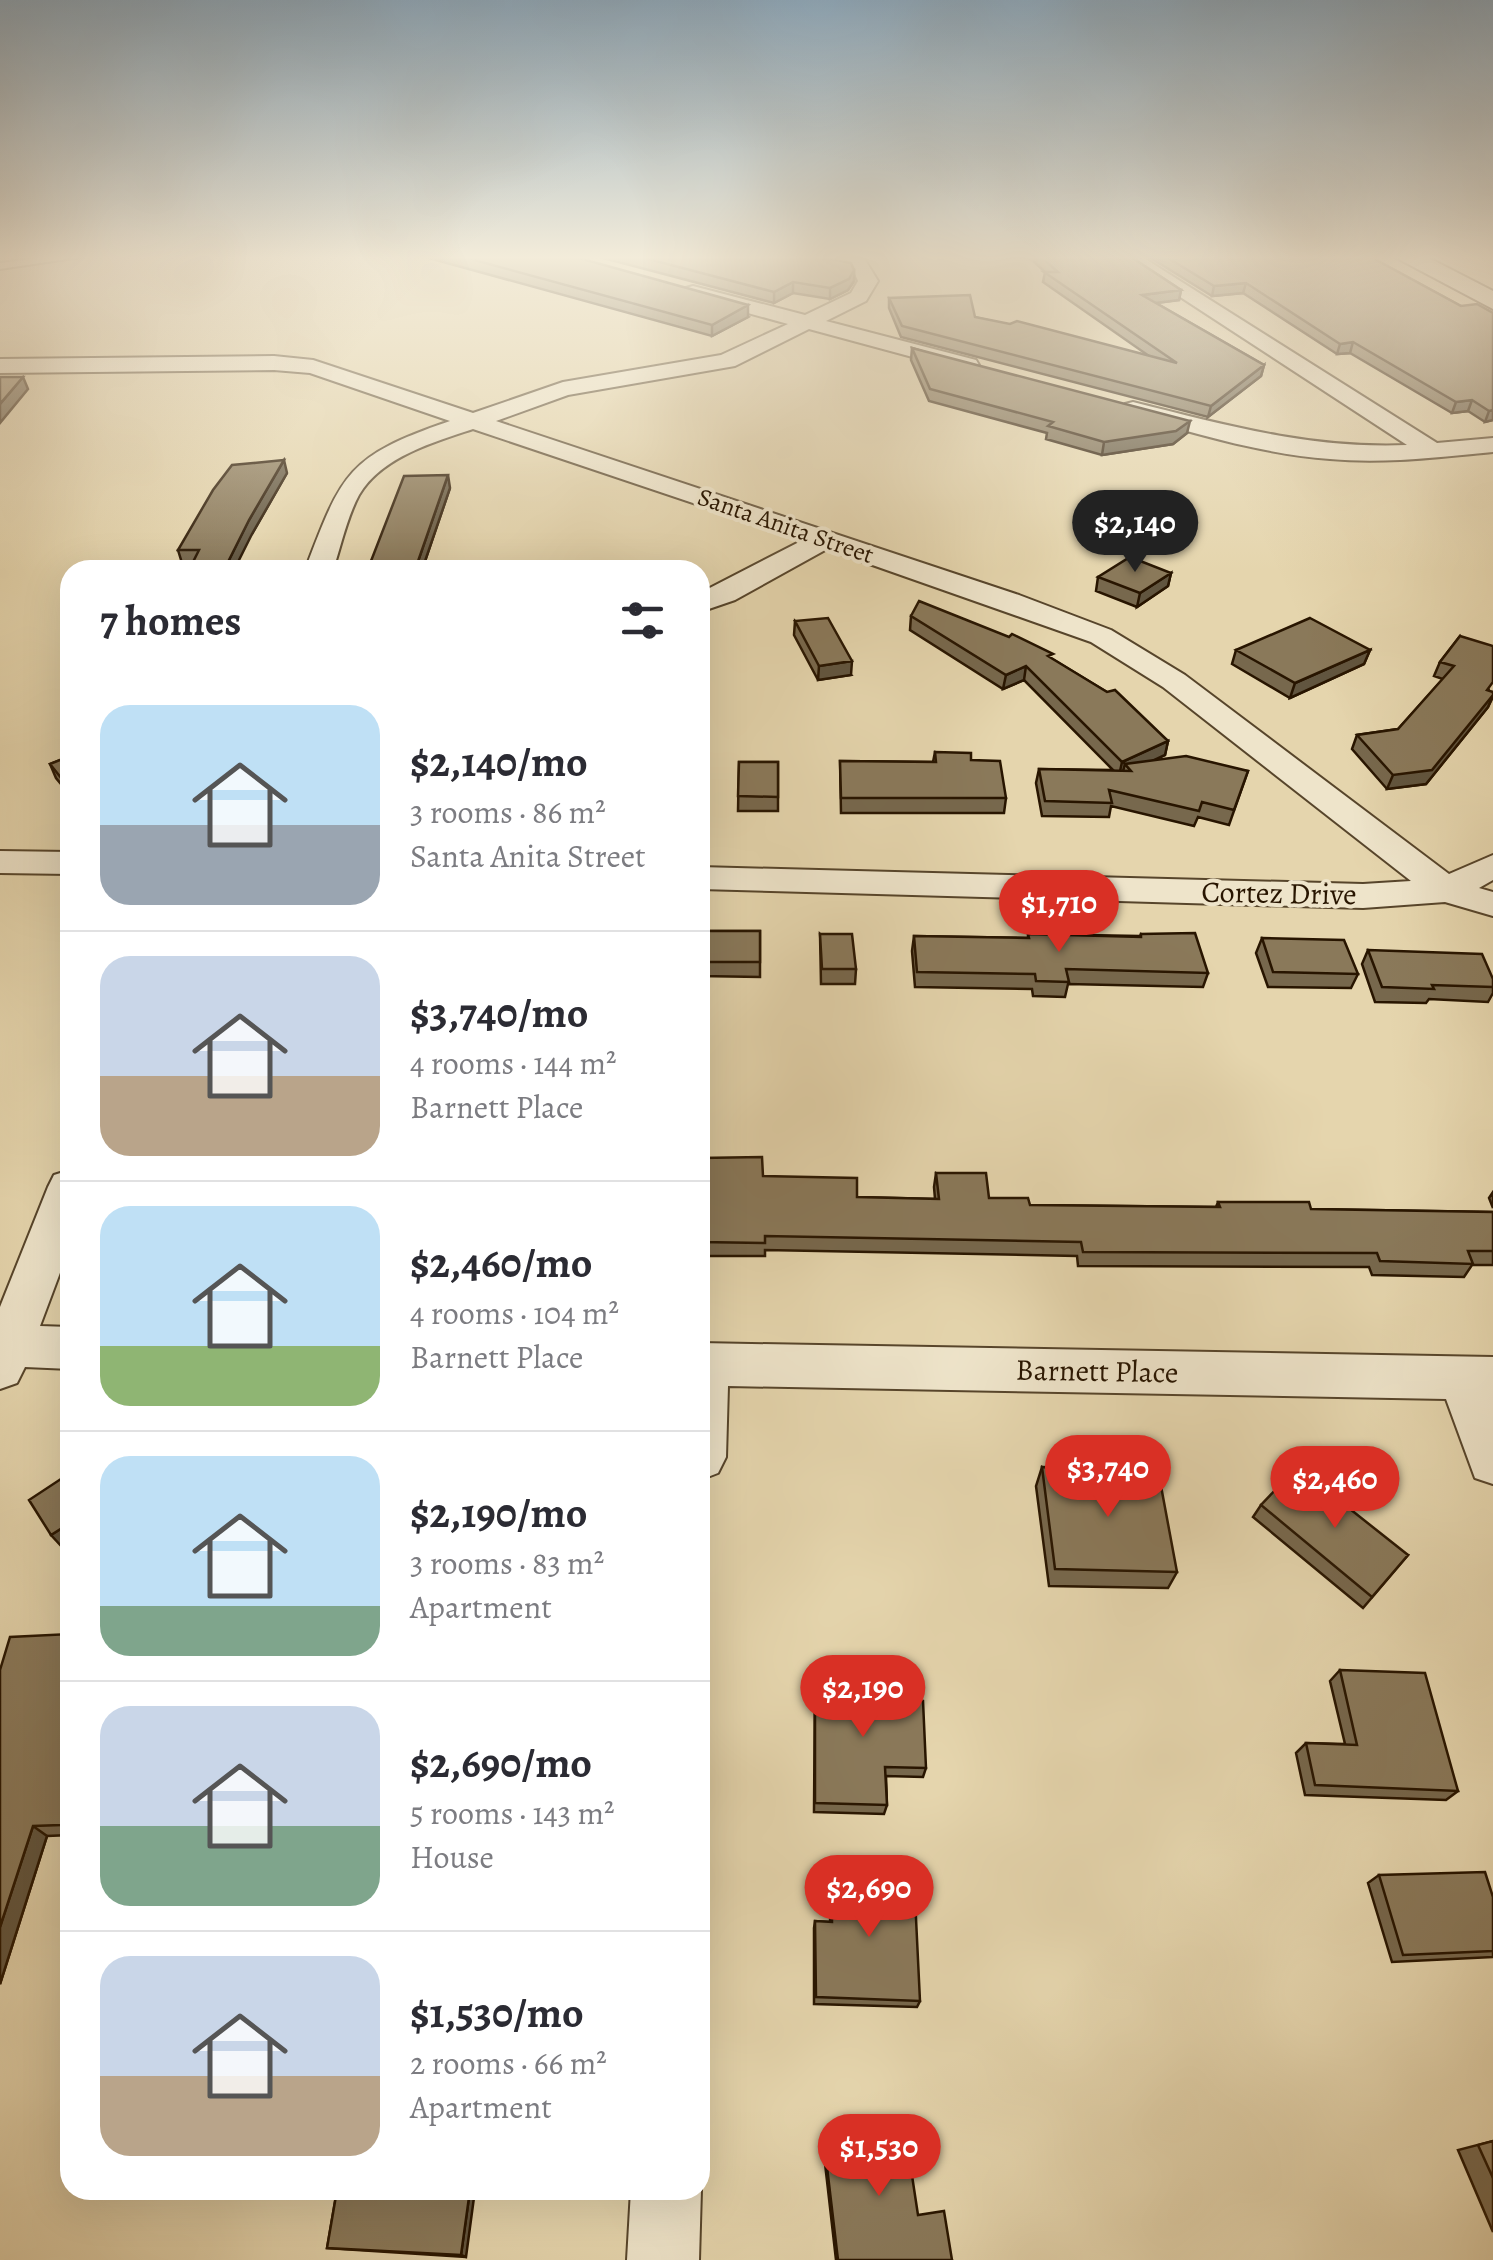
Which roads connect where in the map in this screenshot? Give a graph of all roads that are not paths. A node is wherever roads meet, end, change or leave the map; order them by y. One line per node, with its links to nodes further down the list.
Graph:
1 (724, 360): 7 (street)
2 (951, 360): 5 (street)
3 (1290, 360): 9 (street)
4 (0, 366): 7 (street, Santa Anita Street)
5 (994, 372)
6 (1106, 402): 9 (street)
7 (475, 420): 10 (street, Santa Anita Street); 11 (street)
8 (1493, 445): 9 (street)
9 (1432, 450)
10 (826, 539): 12 (street); 17 (street, Santa Anita Street)
11 (323, 560)
12 (710, 599)
13 (0, 862): 14 (street)
14 (60, 863)
15 (1493, 866): 17 (street, Cortez Drive)
16 (710, 878): 17 (street, Cortez Drive)
17 (1446, 890): 18 (street, Santa Anita Street)
18 (1493, 904)
19 (60, 1213): 21 (street)
20 (60, 1349): 21 (street)
21 (4, 1357)
22 (710, 1364): 23 (street, Barnett Place)
23 (1479, 1378): 24 (street)
24 (1493, 1461)
25 (666, 2200): 26 (street)
26 (664, 2260)

